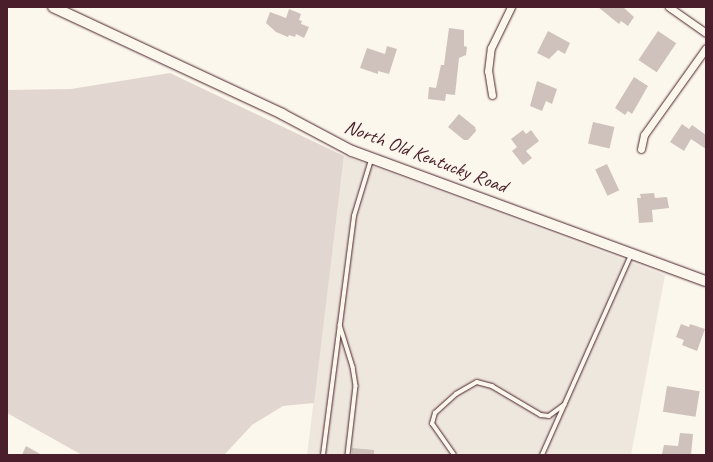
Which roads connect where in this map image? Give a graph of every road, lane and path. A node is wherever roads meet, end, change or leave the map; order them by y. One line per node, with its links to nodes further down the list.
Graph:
1 (53, 7): 8 (street, North Old Kentucky Road)
2 (511, 7): 6 (street)
3 (669, 7): 4 (street)
4 (706, 33)
5 (706, 48): 7 (street)
6 (492, 95)
7 (641, 149)
8 (372, 159): 9 (street, North Old Kentucky Road); 11 (lane)
9 (632, 253): 10 (street, North Old Kentucky Road); 12 (lane)
10 (706, 280)
11 (340, 324): 13 (lane); 14 (lane)
12 (566, 403): 15 (lane); 16 (lane)
13 (323, 455)
14 (348, 455)
15 (454, 455)
16 (542, 455)

